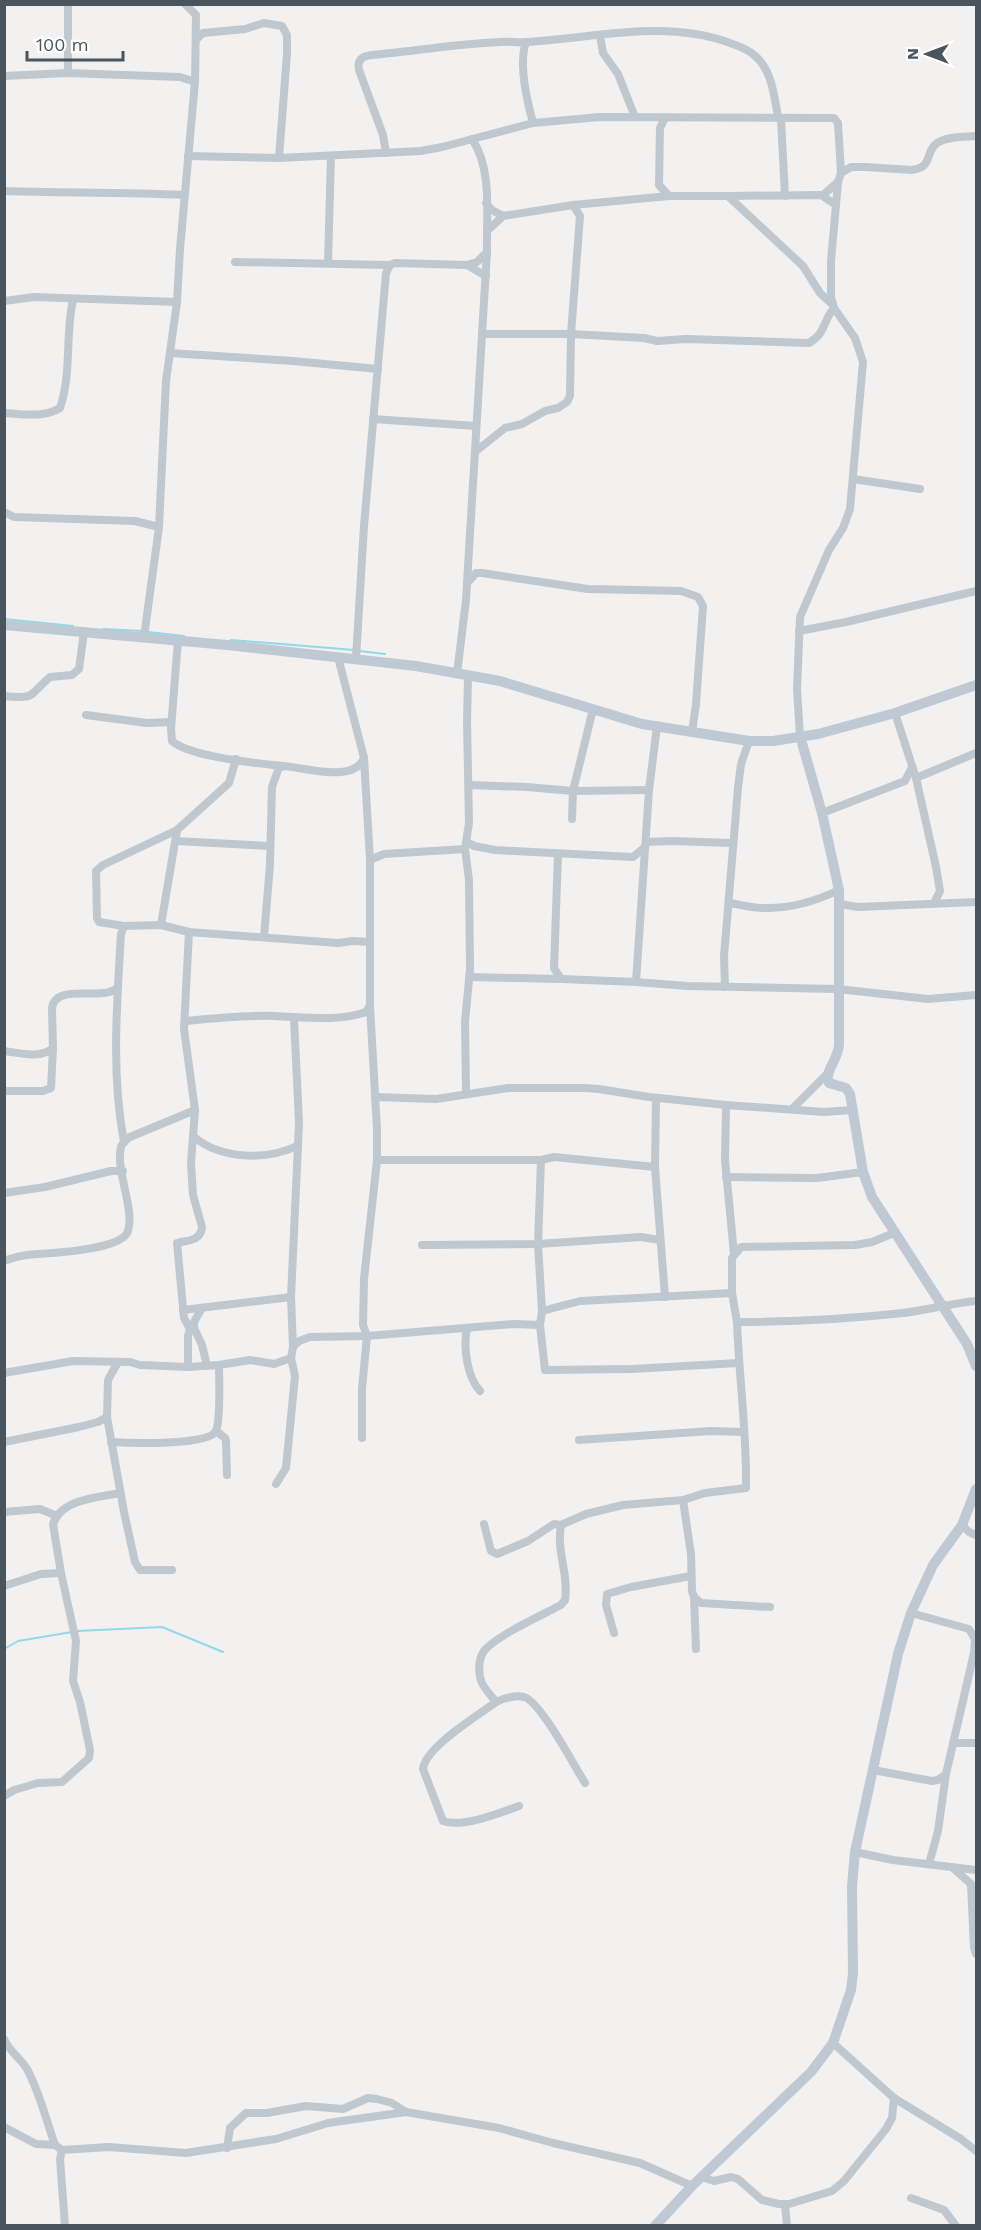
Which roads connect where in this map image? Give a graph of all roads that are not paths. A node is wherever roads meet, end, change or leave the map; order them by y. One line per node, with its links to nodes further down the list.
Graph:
1 (68, 4): 8 (street)
2 (185, 4): 4 (street)
3 (600, 36): 6 (street); 11 (street); 14 (street)
4 (196, 39): 10 (street); 24 (street)
5 (516, 42): 6 (street); 7 (street); 20 (street)
6 (526, 42): 7 (street)
7 (523, 52): 15 (street)
8 (68, 73): 9 (street); 10 (street)
9 (4, 76)
10 (195, 82): 22 (street)
11 (635, 117): 12 (street); 15 (street)
12 (650, 118): 13 (street); 16 (street)
13 (664, 118): 14 (street); 16 (street)
14 (780, 118): 25 (street); 32 (street)
15 (533, 123): 17 (street)
16 (660, 128): 30 (street)
17 (489, 135): 19 (street); 21 (street)
18 (976, 136): 25 (street)
19 (472, 139): 20 (street); 21 (street)
20 (386, 153): 23 (street)
21 (481, 154): 33 (street)
22 (188, 156): 24 (street); 28 (street)
23 (331, 156): 24 (street); 42 (street)
24 (279, 158)
25 (841, 173): 26 (street)
26 (838, 182): 29 (street); 36 (street)
27 (4, 191): 28 (street)
28 (184, 195): 48 (street)
29 (823, 195): 32 (street); 36 (street)
30 (669, 196): 31 (street); 34 (street)
31 (728, 196): 32 (street); 49 (street)
32 (785, 196)
33 (486, 202): 37 (street); 39 (street)
34 (588, 204): 35 (street); 38 (street)
35 (573, 205): 37 (street); 38 (street)
36 (836, 205): 49 (street)
37 (503, 216): 39 (street)
38 (580, 216): 51 (street)
39 (487, 231): 40 (street)
40 (487, 252): 44 (street); 45 (street)
41 (236, 262): 42 (street)
42 (328, 263): 43 (street)
43 (390, 265): 44 (street); 53 (street)
44 (468, 265): 45 (street)
45 (486, 276): 50 (street)
46 (73, 300): 47 (street); 48 (street); 54 (street)
47 (4, 301)
48 (177, 302): 52 (street)
49 (833, 306): 51 (street); 58 (street)
50 (482, 334): 51 (street); 56 (street)
51 (571, 334): 57 (street)
52 (170, 353): 53 (street); 61 (street)
53 (378, 369): 55 (street)
54 (4, 413)
55 (373, 419): 56 (street); 70 (street)
56 (476, 426): 57 (street)
57 (475, 452): 62 (street)
58 (853, 479): 59 (street); 65 (street)
59 (920, 489)
60 (4, 512): 61 (street)
61 (159, 527): 67 (street)
62 (468, 582): 71 (street); 79 (street)
63 (976, 591): 65 (street)
64 (4, 625): 66 (street)
65 (799, 631): 80 (street)
66 (84, 632): 67 (street); 73 (street)
67 (144, 637): 68 (street)
68 (178, 640): 69 (street); 77 (street)
69 (338, 657): 70 (street); 83 (street)
70 (356, 658): 71 (street)
71 (463, 675): 74 (street); 90 (street)
72 (976, 685): 75 (street)
73 (4, 696)
74 (593, 709): 78 (street); 92 (street)
75 (895, 713): 80 (street); 86 (street)
76 (86, 715): 77 (street)
77 (171, 722): 84 (street)
78 (657, 726): 79 (street); 91 (street)
79 (692, 732): 81 (street)
80 (800, 736): 81 (street); 93 (street)
81 (749, 741): 98 (street)
82 (976, 753): 88 (street)
83 (364, 758): 87 (street); 89 (street)
84 (236, 759): 85 (street); 95 (street)
85 (282, 766): 87 (street); 101 (street)
86 (912, 767): 88 (street); 93 (street)
87 (347, 773): 89 (street)
88 (916, 778): 108 (street)
89 (366, 783): 97 (street)
90 (469, 785): 92 (street); 99 (street)
91 (649, 790): 92 (street); 100 (street)
92 (573, 791): 94 (street)
93 (822, 813): 107 (street)
94 (572, 819)
95 (177, 830): 96 (street); 115 (street)
96 (176, 841): 101 (street); 114 (street)
97 (369, 843): 102 (street); 105 (street)
98 (733, 843): 100 (street); 111 (street)
99 (466, 845): 102 (street); 103 (street); 121 (street)
100 (645, 845): 104 (street); 106 (street)
101 (270, 846): 118 (street)
102 (384, 854): 105 (street)
103 (558, 854): 104 (street); 122 (street)
104 (633, 857): 106 (street)
105 (370, 860): 116 (street)
106 (644, 862): 123 (street)
107 (839, 890): 111 (street); 113 (street)
108 (940, 891): 109 (street); 112 (street)
109 (949, 902): 110 (street); 112 (street)
110 (976, 902)
111 (730, 903): 124 (street)
112 (934, 903): 113 (street)
113 (840, 904): 126 (street)
114 (161, 925): 115 (street); 117 (street)
115 (124, 926): 125 (street)
116 (370, 928): 119 (street); 120 (street)
117 (189, 932): 118 (street); 130 (street)
118 (264, 936): 119 (street)
119 (353, 941): 120 (street)
120 (370, 942): 128 (street)
121 (470, 977): 122 (street); 135 (street)
122 (561, 979): 123 (street)
123 (636, 982): 124 (street)
124 (725, 987): 126 (street)
125 (117, 988): 131 (street); 143 (street)
126 (838, 989): 127 (street); 133 (street)
127 (976, 995)
128 (370, 1005): 129 (street); 136 (street)
129 (294, 1018): 130 (street); 144 (street)
130 (186, 1021): 140 (street)
131 (53, 1048): 132 (street); 134 (street)
132 (4, 1051)
133 (828, 1073): 139 (street); 141 (street)
134 (4, 1091)
135 (466, 1093): 136 (street); 137 (street)
136 (375, 1097): 145 (street)
137 (656, 1098): 138 (street); 147 (street)
138 (726, 1104): 139 (street); 150 (street)
139 (792, 1108): 141 (street)
140 (195, 1110): 142 (street); 143 (street)
141 (852, 1110): 149 (street)
142 (194, 1137): 144 (street); 164 (street)
143 (124, 1142): 148 (street)
144 (297, 1146): 159 (street)
145 (377, 1160): 146 (street); 170 (street)
146 (541, 1160): 147 (street); 155 (street)
147 (655, 1167): 153 (street)
148 (123, 1171): 151 (street); 157 (street)
149 (863, 1172): 150 (street); 152 (street)
150 (726, 1177): 156 (street)
151 (4, 1193)
152 (894, 1233): 156 (street); 162 (street)
153 (660, 1240): 155 (street); 160 (street)
154 (422, 1245): 155 (street)
155 (538, 1245): 165 (street)
156 (734, 1254): 158 (street)
157 (4, 1261)
158 (732, 1293): 160 (street); 166 (street)
159 (291, 1297): 163 (street); 171 (street)
160 (665, 1297): 165 (street)
161 (976, 1301): 162 (street)
162 (941, 1305): 166 (street); 178 (street)
163 (202, 1308): 164 (street); 169 (street)
164 (183, 1310): 169 (street)
165 (542, 1311): 167 (street)
166 (737, 1322): 175 (street)
167 (540, 1325): 168 (street); 175 (street)
168 (466, 1328): 170 (street); 182 (street)
169 (192, 1329): 177 (street); 179 (street)
170 (367, 1336): 171 (street); 186 (street)
171 (293, 1347): 172 (street)
172 (291, 1358): 176 (street); 191 (street)
173 (108, 1362): 174 (street); 180 (street); 181 (street)
174 (118, 1362): 179 (street); 180 (street)
175 (738, 1363): 185 (street)
176 (219, 1365): 177 (street); 184 (street)
177 (207, 1366): 179 (street)
178 (976, 1366)
179 (188, 1367)
180 (111, 1372): 183 (street)
181 (4, 1373)
182 (480, 1391)
183 (107, 1417): 188 (street); 189 (street)
184 (216, 1431): 189 (street); 190 (street)
185 (744, 1432): 187 (street); 194 (street)
186 (362, 1438)
187 (579, 1440)
188 (4, 1442)
189 (111, 1442): 193 (street)
190 (227, 1475)
191 (276, 1484)
192 (976, 1489): 199 (street)
193 (120, 1493): 196 (street); 201 (street)
194 (683, 1500): 198 (street); 203 (street)
195 (4, 1512): 196 (street)
196 (57, 1516): 202 (street)
197 (484, 1524): 198 (street)
198 (561, 1525): 211 (street)
199 (962, 1525): 200 (street); 207 (street)
200 (976, 1535)
201 (172, 1570)
202 (61, 1573): 204 (street); 217 (street)
203 (691, 1576): 205 (street); 209 (street)
204 (4, 1586)
205 (694, 1596): 206 (street); 210 (street)
206 (770, 1607)
207 (911, 1613): 208 (street); 214 (street)
208 (973, 1628): 212 (street)
209 (614, 1633)
210 (696, 1649)
211 (496, 1702): 216 (street); 218 (street)
212 (954, 1743): 213 (street); 215 (street)
213 (976, 1743)
214 (873, 1770): 215 (street); 219 (street)
215 (946, 1774): 220 (street)
216 (585, 1783)
217 (4, 1796)
218 (519, 1806)
219 (855, 1852): 220 (street); 225 (street)
220 (929, 1864): 221 (street)
221 (953, 1868): 222 (street); 223 (street)
222 (976, 1870)
223 (976, 1954)
224 (4, 2038): 229 (street)
225 (832, 2043): 226 (street); 232 (street)
226 (894, 2098): 231 (street); 235 (street)
227 (406, 2112): 230 (street); 230 (street); 233 (street)
228 (4, 2127): 229 (street)
229 (59, 2148): 230 (street); 236 (street)
230 (227, 2148)
231 (976, 2151)
232 (701, 2177): 233 (street); 235 (street)
233 (692, 2186): 237 (street)
234 (911, 2198): 239 (street)
235 (785, 2205): 238 (street)
236 (65, 2226)
237 (655, 2226)
238 (787, 2226)
239 (957, 2226)

